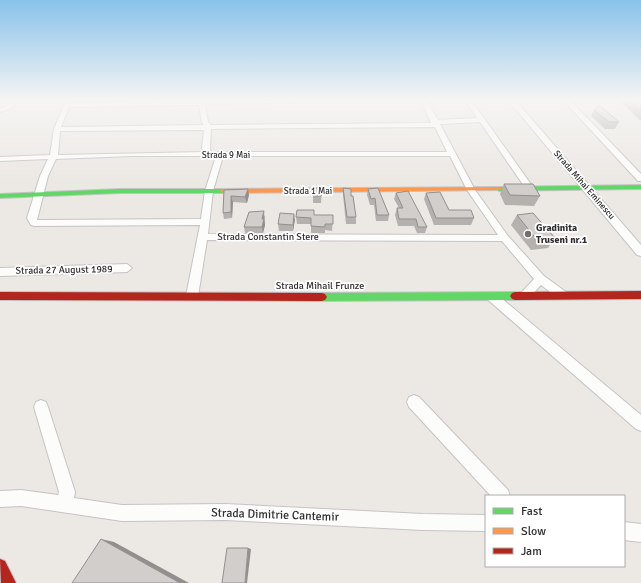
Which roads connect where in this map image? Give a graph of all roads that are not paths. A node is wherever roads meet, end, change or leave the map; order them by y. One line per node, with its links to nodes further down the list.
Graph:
1 (147, 127): 7 (street)
2 (208, 127): 10 (street)
3 (437, 127): 8 (street)
4 (487, 127): 17 (street)
5 (534, 127): 15 (street, Strada Mihai Eminescu)
6 (592, 127): 13 (street)
7 (57, 129): 9 (street, Strada Constantin Stere)
8 (451, 154): 11 (street, Strada 9 Mai); 16 (street)
9 (54, 155): 10 (street, Strada 9 Mai); 12 (street, Strada 9 Mai); 19 (street, Strada Constantin Stere)
10 (209, 155): 11 (street, Strada 9 Mai)
11 (220, 155): 18 (street)
12 (0, 159)
13 (641, 179)
14 (641, 187): 15 (street, Strada 1 Mai)
15 (586, 188): 17 (street, Strada 1 Mai); 24 (street, Strada Mihai Eminescu)
16 (471, 190): 17 (street, Strada 1 Mai); 18 (street, Strada 1 Mai); 23 (street)
17 (531, 190)
18 (209, 191): 19 (street, Strada 1 Mai); 21 (street)
19 (40, 194): 20 (street, Strada 1 Mai); 21 (street, Strada Constantin Stere)
20 (0, 196)
21 (205, 222): 22 (street, Strada Constantin Stere)
22 (203, 237): 23 (street, Strada Constantin Stere); 32 (street)
23 (505, 238): 27 (street)
24 (641, 252)
25 (127, 268): 26 (street, Strada 27 August 1989)
26 (0, 272)
27 (540, 279): 28 (street); 29 (street)
28 (525, 295): 29 (street, Strada Mihail Frunze); 33 (street, Strada Mihail Frunze)
29 (562, 295): 30 (street, Strada Mihail Frunze)
30 (641, 295)
31 (0, 296): 32 (street, Strada Mihail Frunze)
32 (192, 296): 33 (street, Strada Mihail Frunze)
33 (491, 296): 36 (street)
34 (414, 402): 37 (street)
35 (41, 407): 39 (street)
36 (641, 424)
37 (501, 495)
38 (0, 499): 39 (street, Strada Dimitrie Cantemir)
39 (65, 504): 40 (street, Strada Dimitrie Cantemir)
40 (485, 522)
41 (625, 531): 42 (street)
42 (641, 533)
43 (0, 566): 44 (street)
44 (9, 583)

